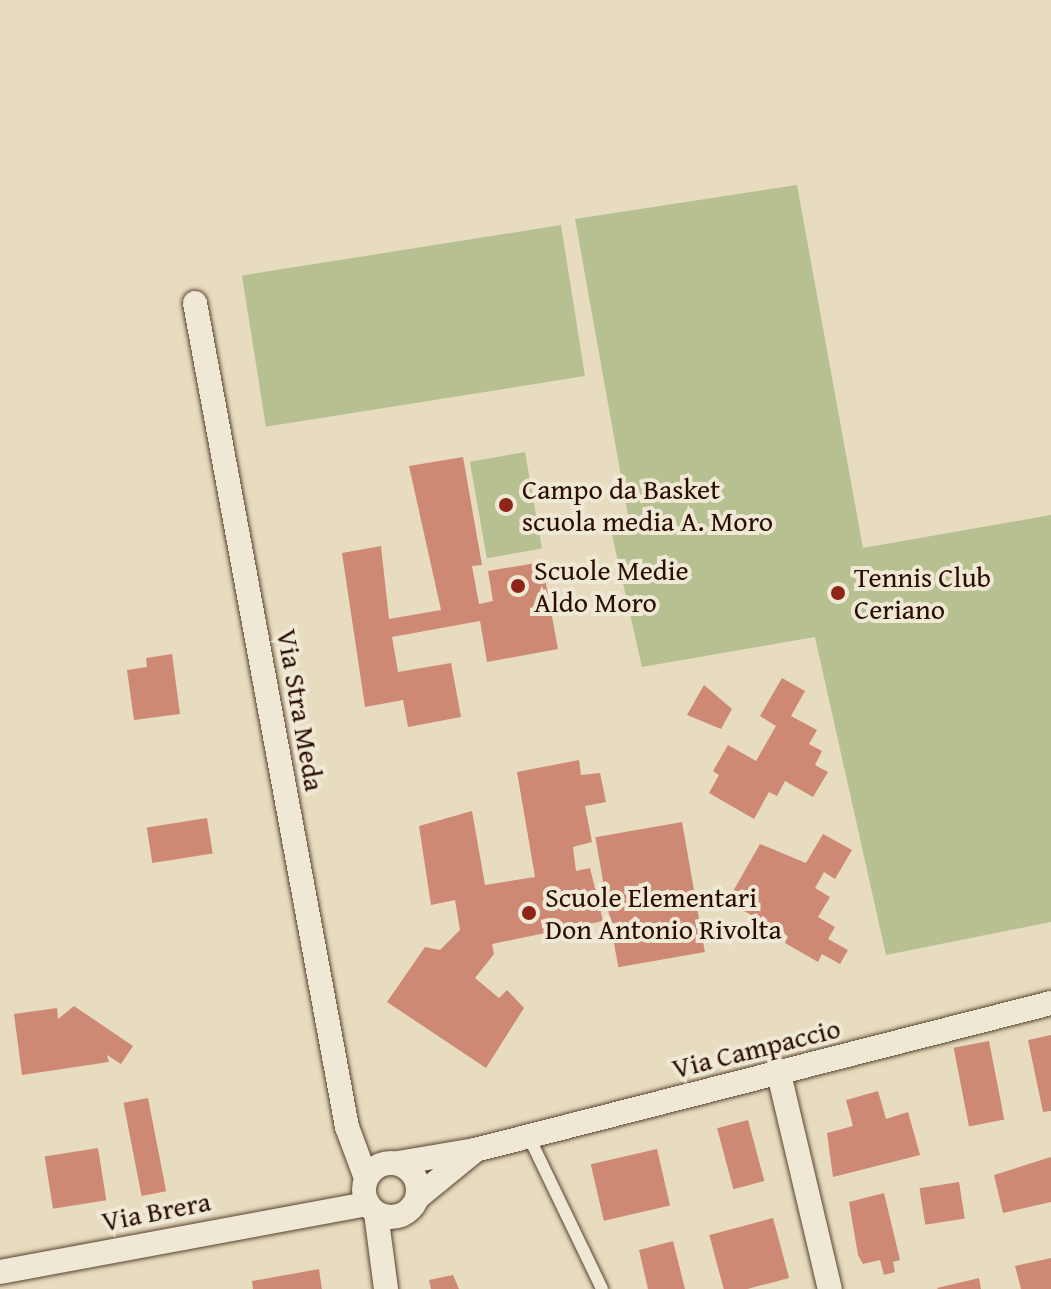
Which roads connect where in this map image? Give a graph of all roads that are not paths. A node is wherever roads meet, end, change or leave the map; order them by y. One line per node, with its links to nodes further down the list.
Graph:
1 (195, 303): 6 (street, Via Stra Meda)
2 (1051, 1003): 3 (street, Via Campaccio)
3 (779, 1074): 4 (street, Via Campaccio); 11 (street)
4 (528, 1135): 5 (street, Via Campaccio); 10 (lane)
5 (475, 1150): 6 (street, Via Campaccio); 7 (street, Via Campaccio)
6 (375, 1185): 7 (street); 7 (street); 8 (street, Via Brera); 9 (street, Via Stra Meda)
7 (412, 1205): 9 (street, Via Stra Meda)
8 (0, 1272)
9 (385, 1278)
10 (602, 1289)
11 (830, 1289)

